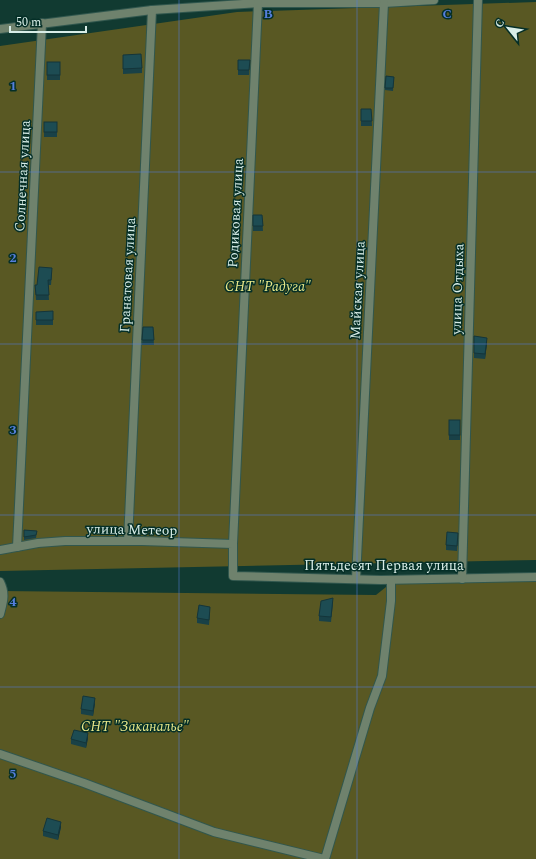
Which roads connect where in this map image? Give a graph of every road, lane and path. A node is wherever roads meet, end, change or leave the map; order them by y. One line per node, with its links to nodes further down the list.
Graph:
1 (434, 0): 3 (street)
2 (478, 0): 13 (street, улица Отдыха)
3 (384, 3): 4 (street); 14 (street, Майская улица)
4 (258, 4): 5 (street); 9 (street, Родиковая улица)
5 (152, 10): 6 (street); 8 (street, Гранатовая улица)
6 (42, 23): 7 (street); 10 (street, Солнечная улица)
7 (0, 29)
8 (128, 541): 9 (street, улица Метеор); 10 (street, улица Метеор)
9 (233, 544): 14 (street, Пятьдесят Первая улица)
10 (17, 547): 11 (street, улица Метеор)
11 (0, 550)
12 (536, 577): 13 (street, Пятьдесят Первая улица)
13 (462, 578): 15 (street, Пятьдесят Первая улица)
14 (356, 579): 15 (street, Пятьдесят Первая улица)
15 (391, 580): 19 (street)
16 (0, 582): 17 (street)
17 (0, 614)
18 (0, 754): 19 (street)
19 (324, 859)

